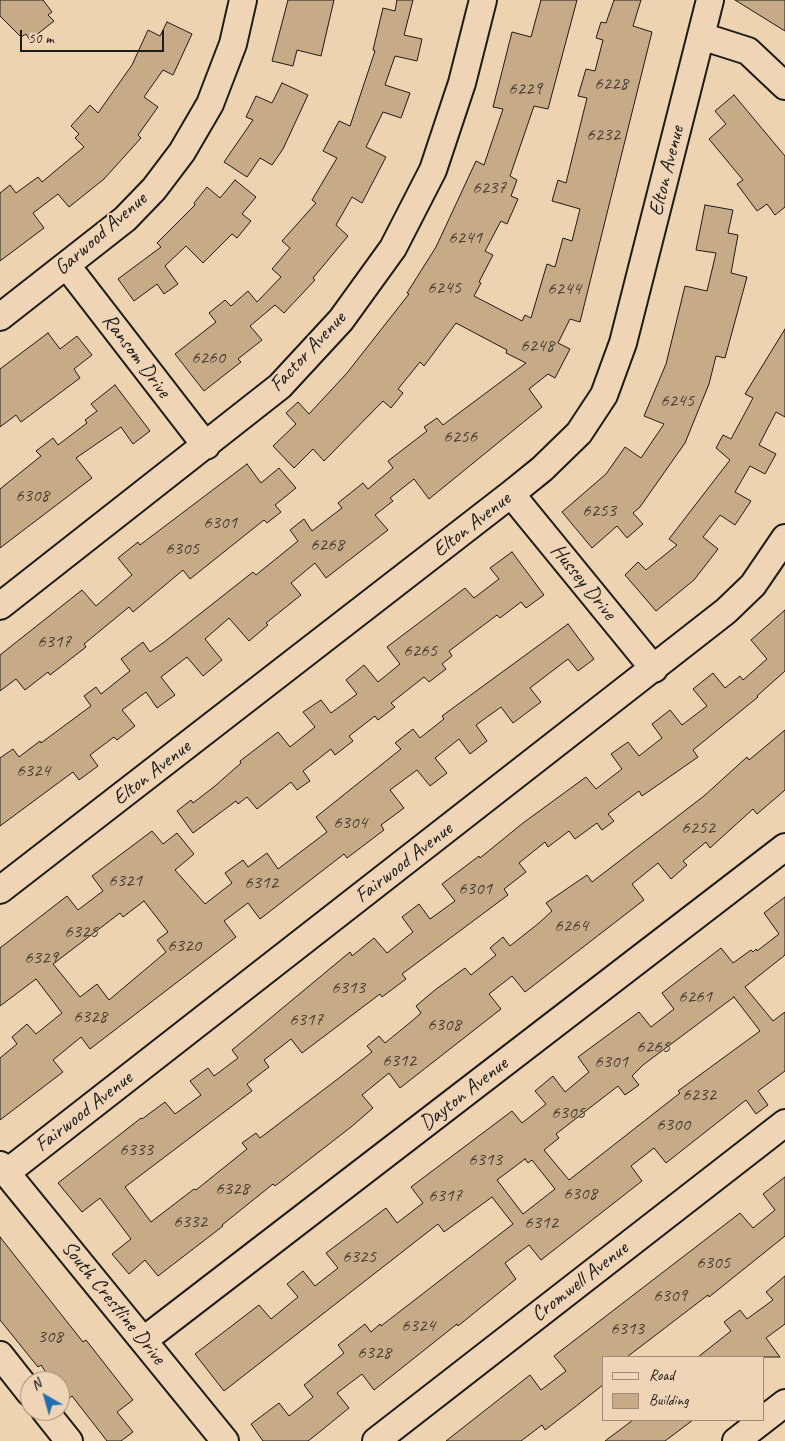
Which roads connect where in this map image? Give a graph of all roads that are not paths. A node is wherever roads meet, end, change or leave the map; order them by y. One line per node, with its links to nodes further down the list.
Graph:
1 (243, 0): 6 (street, Garwood Avenue)
2 (483, 0): 8 (street, Factor Avenue)
3 (710, 0): 4 (street, Elton Avenue)
4 (701, 36): 5 (street); 9 (street, Elton Avenue)
5 (785, 86)
6 (67, 266): 7 (street, Garwood Avenue); 8 (street, Ransom Drive)
7 (0, 317)
8 (206, 446): 11 (street, Factor Avenue)
9 (511, 494): 12 (street, Hussey Drive); 14 (street, Elton Avenue)
10 (785, 538): 12 (street, Fairwood Avenue)
11 (0, 606)
12 (654, 669): 16 (street, Fairwood Avenue)
13 (785, 847): 17 (street, Dayton Avenue)
14 (0, 890)
15 (785, 1123): 26 (street, Cromwell Avenue)
16 (3, 1169): 17 (street, South Crestline Drive)
17 (144, 1340): 25 (street, South Crestline Drive)
18 (0, 1355): 19 (street)
19 (20, 1380)
20 (785, 1403): 21 (street)
21 (765, 1419)
22 (53, 1421): 24 (street)
23 (762, 1421): 27 (street)
24 (69, 1441)
25 (225, 1441)
26 (376, 1441)
27 (736, 1441)

